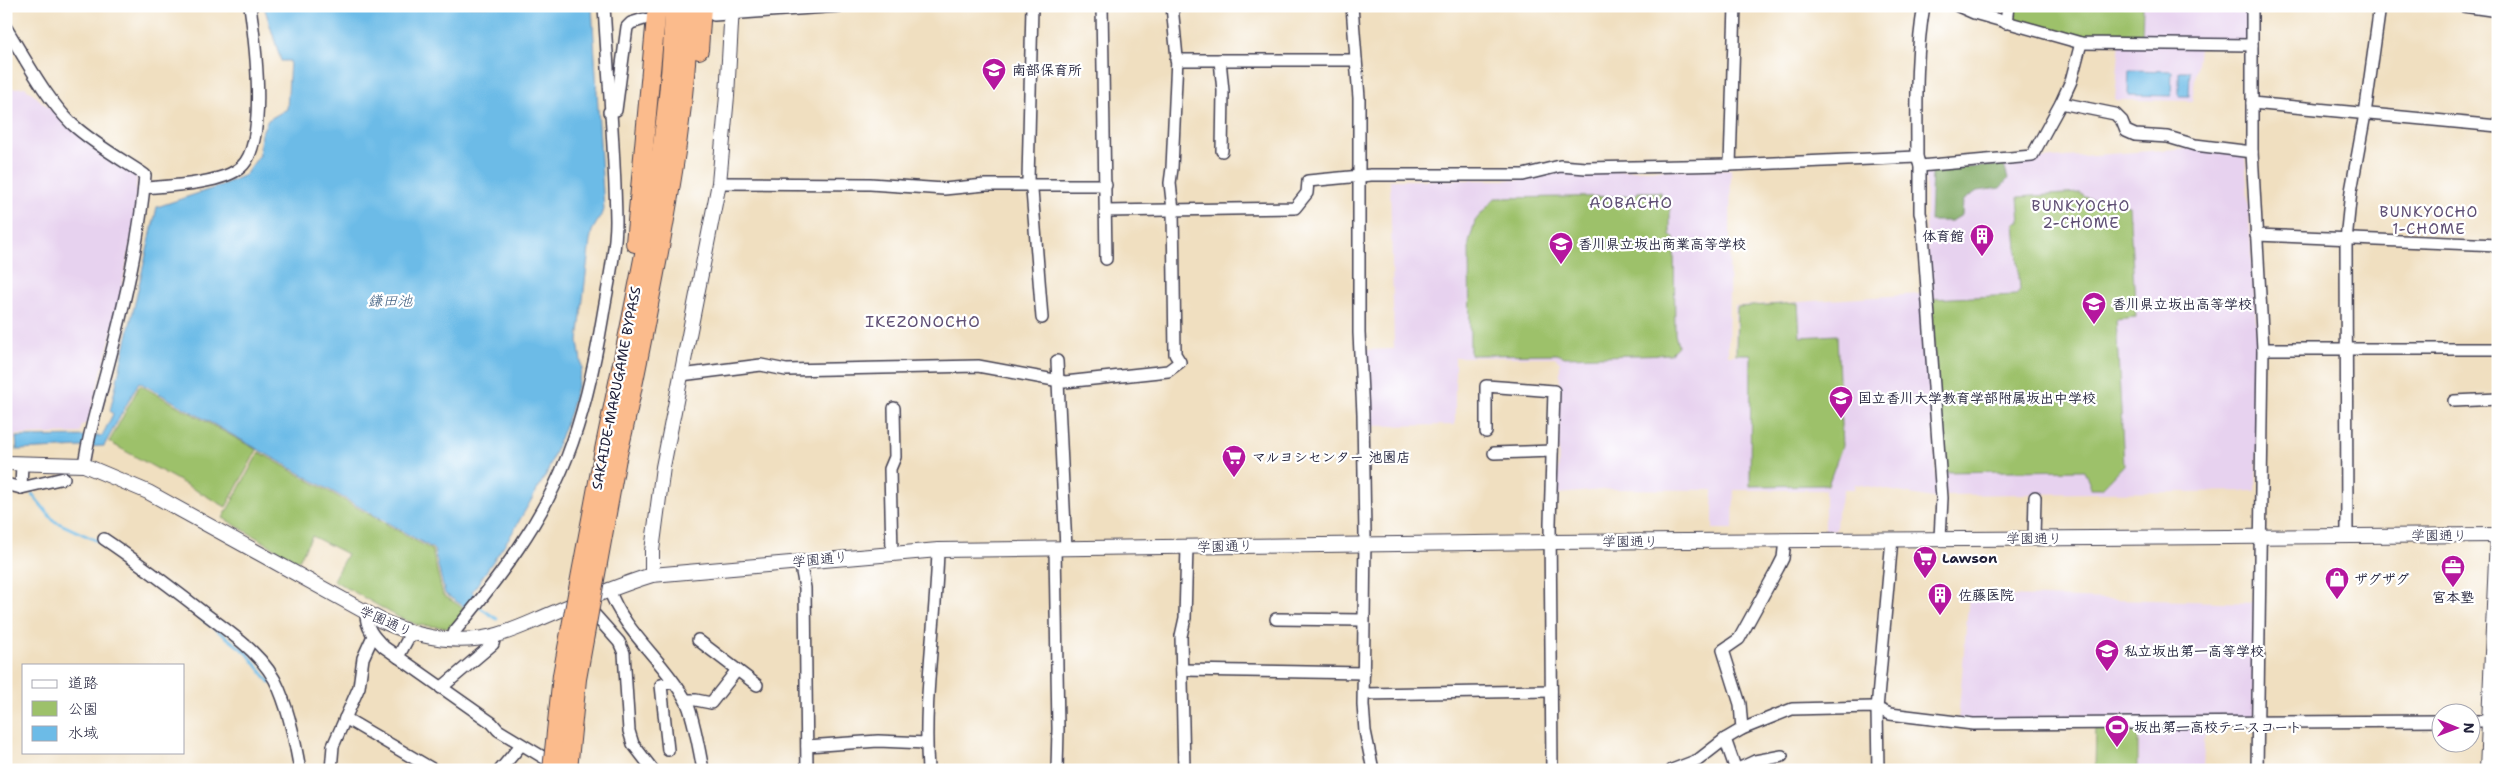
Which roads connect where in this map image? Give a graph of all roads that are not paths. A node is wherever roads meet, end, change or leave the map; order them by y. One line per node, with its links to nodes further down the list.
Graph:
1 (250, 6): 43 (street)
2 (604, 6): 32 (street)
3 (657, 6): 51 (highway)
4 (674, 6): 51 (highway, SAKAIDE-MARUGAME BYPASS)
5 (689, 6): 60 (highway, SAKAIDE-MARUGAME BYPASS)
6 (840, 6): 18 (street)
7 (1032, 6): 42 (street)
8 (1102, 6): 41 (street)
9 (1172, 6): 27 (street)
10 (1352, 6): 29 (street)
11 (1735, 6): 38 (street)
12 (1924, 6): 37 (street)
13 (1958, 6): 23 (street)
14 (2008, 6): 23 (street)
15 (2252, 6): 26 (street)
16 (2380, 6): 33 (street)
17 (2464, 6): 21 (street)
18 (824, 7): 20 (street)
19 (708, 10): 20 (street); 60 (highway)
20 (732, 10): 40 (street)
21 (2498, 11)
22 (644, 20): 32 (street)
23 (2006, 22): 25 (street)
24 (6, 28): 43 (street)
25 (2081, 42): 26 (street); 30 (street)
26 (2252, 46): 31 (street)
27 (1176, 60): 28 (street); 44 (street)
28 (1220, 60): 29 (street); 35 (street)
29 (1356, 60): 39 (street)
30 (2061, 103): 36 (street); 37 (street)
31 (2252, 103): 33 (street); 36 (street)
32 (609, 112): 97 (street)
33 (2365, 114): 34 (street); 47 (street)
34 (2498, 126)
35 (1222, 151)
36 (2252, 152): 46 (street)
37 (1918, 161): 38 (street); 79 (street)
38 (1730, 165): 39 (street)
39 (1359, 175): 44 (street); 82 (street)
40 (719, 183): 42 (street); 56 (street)
41 (1106, 185): 42 (street); 45 (street)
42 (1030, 186): 50 (street)
43 (144, 188): 68 (street)
44 (1173, 210): 45 (street); 57 (street)
45 (1106, 211): 49 (street)
46 (2256, 235): 47 (street); 52 (street)
47 (2346, 240): 48 (street); 53 (street)
48 (2498, 245)
49 (1106, 259)
50 (1042, 318)
51 (628, 330): 65 (highway, SAKAIDE-MARUGAME BYPASS)
52 (2262, 350): 53 (street); 75 (street)
53 (2346, 350): 54 (street); 73 (street)
54 (2498, 350)
55 (1057, 361): 57 (street)
56 (681, 375): 57 (street); 88 (street)
57 (1058, 381): 84 (street)
58 (2498, 399): 59 (street)
59 (2454, 400)
60 (630, 406): 65 (highway, SAKAIDE-MARUGAME BYPASS)
61 (894, 408): 86 (street)
62 (1486, 432): 63 (street)
63 (1552, 451): 64 (street); 81 (street)
64 (1494, 453)
65 (610, 456): 127 (highway, SAKAIDE-MARUGAME BYPASS, bridge); 129 (highway, SAKAIDE-MARUGAME BYPASS, bridge)
66 (6, 463): 67 (street, 学園通り)
67 (22, 463): 68 (street, 学園通り); 71 (street)
68 (84, 465): 91 (street, 学園通り)
69 (64, 478): 71 (street)
70 (6, 484): 71 (street)
71 (21, 488)
72 (2035, 497): 76 (street)
73 (2347, 535): 74 (street, 学園通り); 75 (street, 学園通り)
74 (2497, 535): 100 (street)
75 (2261, 536): 76 (street, 学園通り); 115 (street)
76 (2034, 538): 79 (street, 学園通り)
77 (104, 539): 123 (street)
78 (1892, 539): 79 (street, 学園通り); 80 (street, 学園通り); 110 (street)
79 (1940, 539)
80 (1786, 540): 81 (street, 学園通り); 116 (street)
81 (1551, 542): 82 (street, 学園通り); 107 (street)
82 (1365, 544): 83 (street, 学園通り); 93 (street)
83 (1187, 547): 84 (street, 学園通り); 102 (street)
84 (1060, 548): 85 (street, 学園通り); 134 (street)
85 (938, 550): 86 (street, 学園通り); 118 (street)
86 (892, 553): 87 (street, 学園通り)
87 (800, 561): 88 (street, 学園通り); 120 (street)
88 (652, 575): 89 (street, 学園通り)
89 (608, 589): 90 (street, 学園通り); 104 (street)
90 (584, 600): 96 (street, 学園通り); 130 (street)
91 (366, 613): 94 (street, 学園通り); 95 (street)
92 (1276, 619): 93 (street)
93 (1363, 620): 103 (street)
94 (411, 634): 97 (street, 学園通り); 99 (street)
95 (373, 636): 99 (street); 111 (street)
96 (495, 636): 97 (street, 学園通り); 106 (street)
97 (452, 639)
98 (698, 640): 101 (street)
99 (398, 657): 106 (street)
100 (2495, 659): 114 (street)
101 (737, 670): 105 (street); 109 (street)
102 (1182, 670): 103 (street); 135 (street)
103 (1364, 673): 108 (street)
104 (673, 682): 109 (street); 121 (street)
105 (757, 685)
106 (441, 688): 119 (street)
107 (1551, 690): 108 (street); 137 (street)
108 (1364, 694): 136 (street)
109 (686, 700): 131 (street)
110 (1878, 708): 115 (street); 116 (street); 140 (street)
111 (345, 718): 124 (street); 125 (street)
112 (2432, 721): 115 (street)
113 (2482, 721): 114 (street)
114 (2488, 721): 142 (street)
115 (2258, 722): 141 (street)
116 (1742, 729): 117 (street)
117 (1725, 739): 138 (street); 139 (street)
118 (926, 743): 120 (street); 133 (street)
119 (521, 745): 126 (street); 128 (street)
120 (807, 746): 132 (street)
121 (668, 750)
122 (1782, 756): 139 (street)
123 (300, 770)
124 (331, 770)
125 (434, 770)
126 (500, 770)
127 (552, 770)
128 (564, 770)
129 (568, 770)
130 (653, 770)
131 (703, 770)
132 (807, 770)
133 (928, 770)
134 (1057, 770)
135 (1184, 770)
136 (1373, 770)
137 (1552, 770)
138 (1672, 770)
139 (1736, 770)
140 (1878, 770)
141 (2257, 770)
142 (2487, 770)

